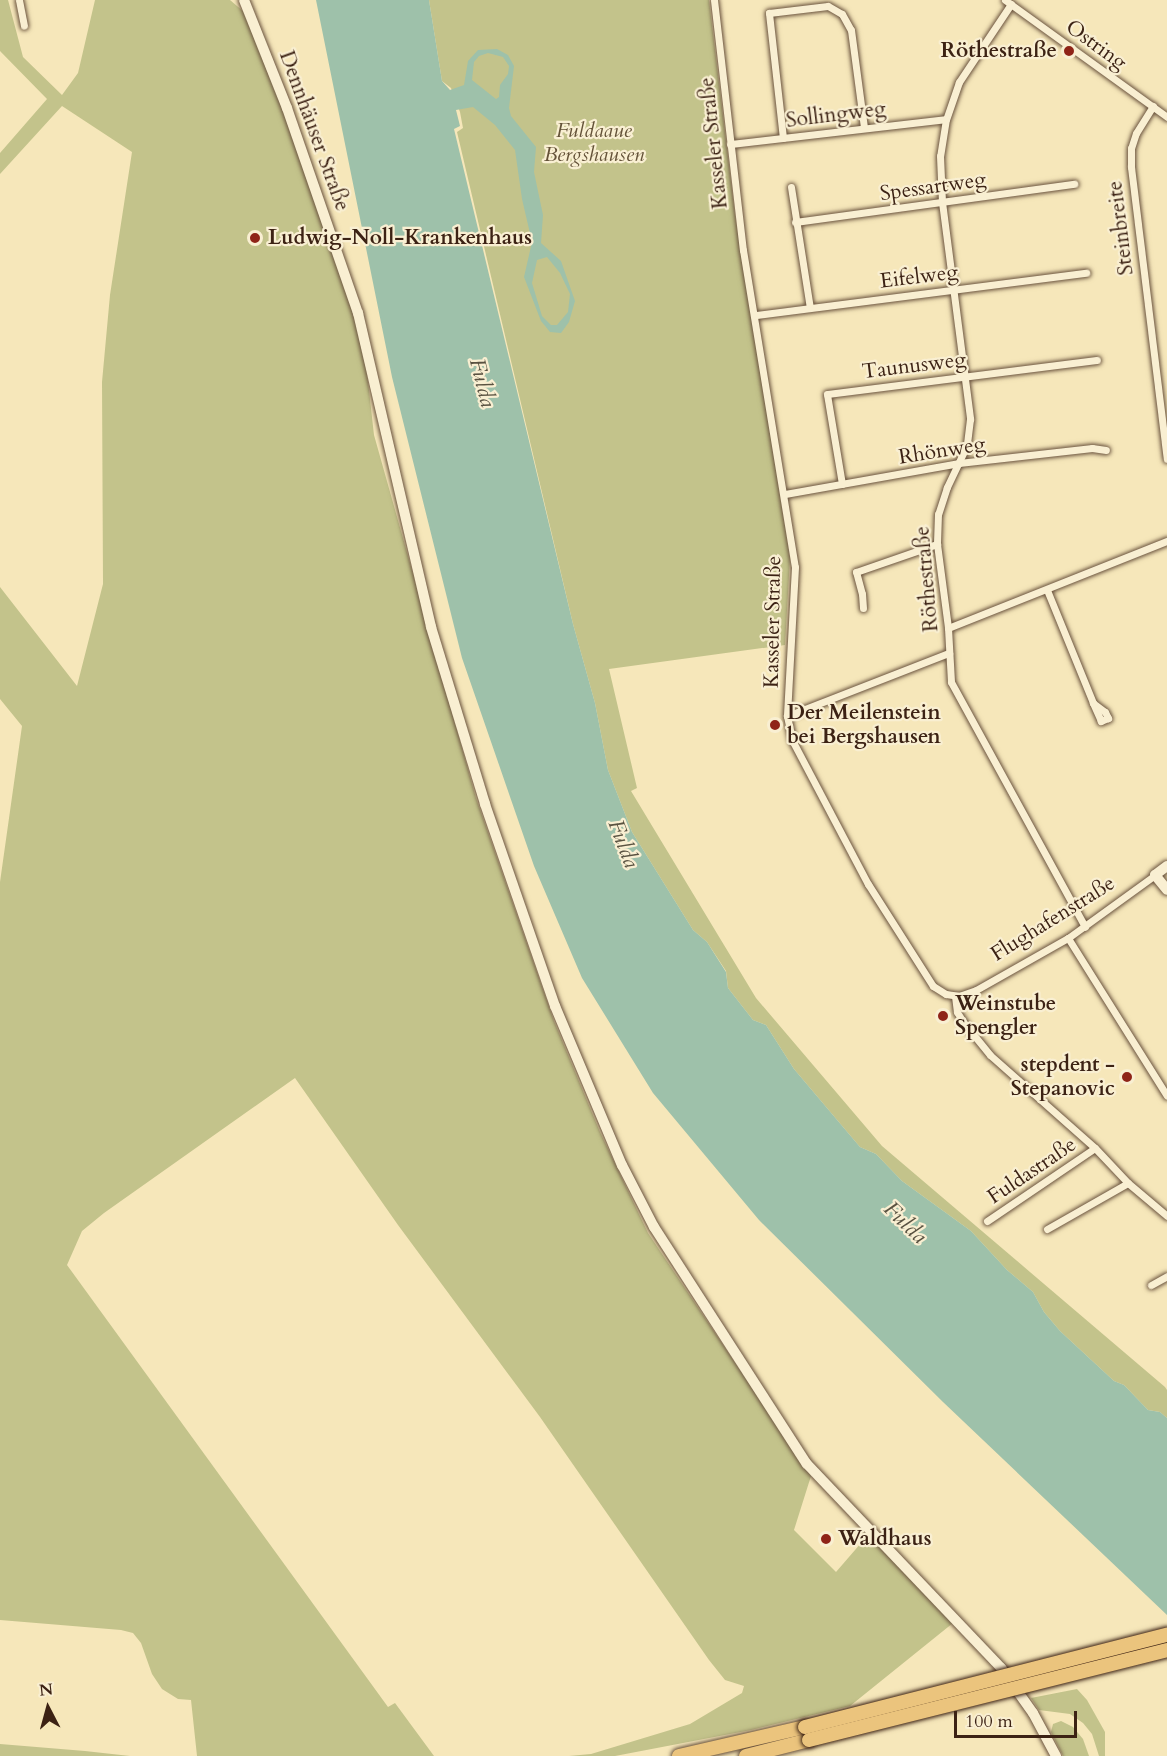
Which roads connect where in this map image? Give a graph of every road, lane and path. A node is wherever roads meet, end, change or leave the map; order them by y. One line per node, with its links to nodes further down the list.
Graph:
1 (19, 0): 5 (street)
2 (244, 0): 54 (street, Dennhäuser Straße)
3 (714, 0): 11 (street, Kasseler Straße)
4 (1008, 2): 6 (street, Ostring); 8 (street, Röthestraße)
5 (24, 26)
6 (1153, 106): 7 (street, Ostring); 23 (street, Steinbreite)
7 (1167, 117)
8 (946, 119): 9 (street, Sollingweg); 14 (street, Röthestraße)
9 (864, 127): 10 (street, Sollingweg); 10 (street)
10 (783, 138): 11 (street, Sollingweg)
11 (730, 144): 19 (street, Kasseler Straße)
12 (1074, 184): 14 (street, Spessartweg)
13 (791, 187): 15 (street)
14 (942, 202): 15 (street, Spessartweg); 17 (street, Röthestraße)
15 (795, 222): 18 (street)
16 (1086, 273): 17 (street, Eifelweg)
17 (953, 290): 18 (street, Eifelweg); 21 (street, Röthestraße)
18 (810, 308): 19 (street, Eifelweg)
19 (756, 315): 26 (street, Kasseler Straße)
20 (1097, 360): 21 (street, Taunusweg)
21 (964, 376): 24 (street, Röthestraße); 25 (street, Taunusweg)
22 (1106, 450): 24 (street, Rhönweg)
23 (1167, 459)
24 (959, 463): 25 (street, Rhönweg); 28 (street, Röthestraße)
25 (842, 484): 26 (street, Rhönweg)
26 (785, 494): 34 (street, Kasseler Straße)
27 (1167, 541): 29 (street)
28 (937, 544): 30 (street); 31 (street, Röthestraße)
29 (1047, 590): 31 (street); 33 (street)
30 (863, 608)
31 (948, 628): 32 (street, Röthestraße)
32 (949, 653): 34 (street); 38 (street, Röthestraße)
33 (1093, 703)
34 (787, 717): 40 (street, Kasseler Straße)
35 (1167, 866): 36 (street, Flughafenstraße)
36 (1155, 875): 37 (street); 38 (street, Flughafenstraße)
37 (1167, 890)
38 (1085, 927): 39 (street, Flughafenstraße)
39 (1068, 938): 40 (street, Flughafenstraße); 41 (street)
40 (955, 996): 42 (street)
41 (1167, 1096)
42 (1095, 1148): 43 (street); 45 (street, Fuldastraße)
43 (1128, 1183): 44 (street); 46 (street)
44 (1167, 1216)
45 (987, 1221)
46 (1047, 1228)
47 (1167, 1276): 48 (street)
48 (1151, 1285)
49 (1167, 1635): 51 (highway, bridge)
50 (1167, 1650): 51 (highway, bridge)
51 (807, 1733): 52 (highway); 53 (highway)
52 (679, 1756)
53 (746, 1756)
54 (1056, 1756)

